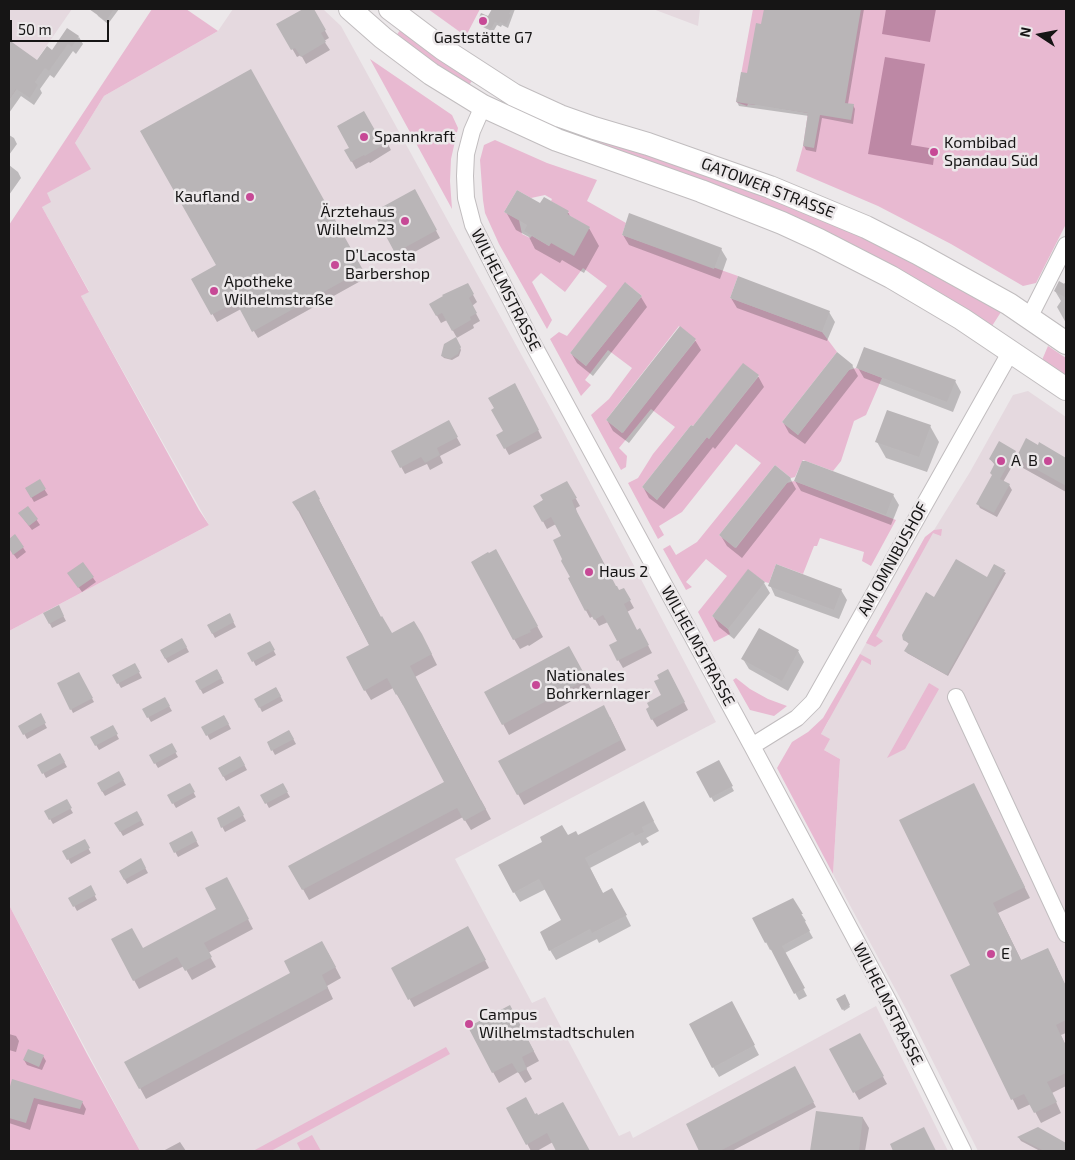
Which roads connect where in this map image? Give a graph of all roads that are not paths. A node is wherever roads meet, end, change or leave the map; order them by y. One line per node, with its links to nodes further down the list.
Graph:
1 (350, 9): 3 (main road)
2 (395, 13): 3 (main road); 4 (main road)
3 (383, 38): 5 (main road)
4 (495, 83): 5 (main road, WILHELMSTRASSE); 7 (main road, GATOWER STRASSE)
5 (483, 106): 9 (main road, GATOWER STRASSE); 12 (street, WILHELMSTRASSE)
6 (1066, 245): 7 (street)
7 (1029, 318): 8 (main road, GATOWER STRASSE); 9 (main road)
8 (1066, 343)
9 (1011, 351): 10 (main road, GATOWER STRASSE); 12 (street, AM OMNIBUSHOF)
10 (1066, 389)
11 (956, 697): 13 (street)
12 (752, 746): 14 (street, WILHELMSTRASSE)
13 (1066, 934)
14 (963, 1151)

